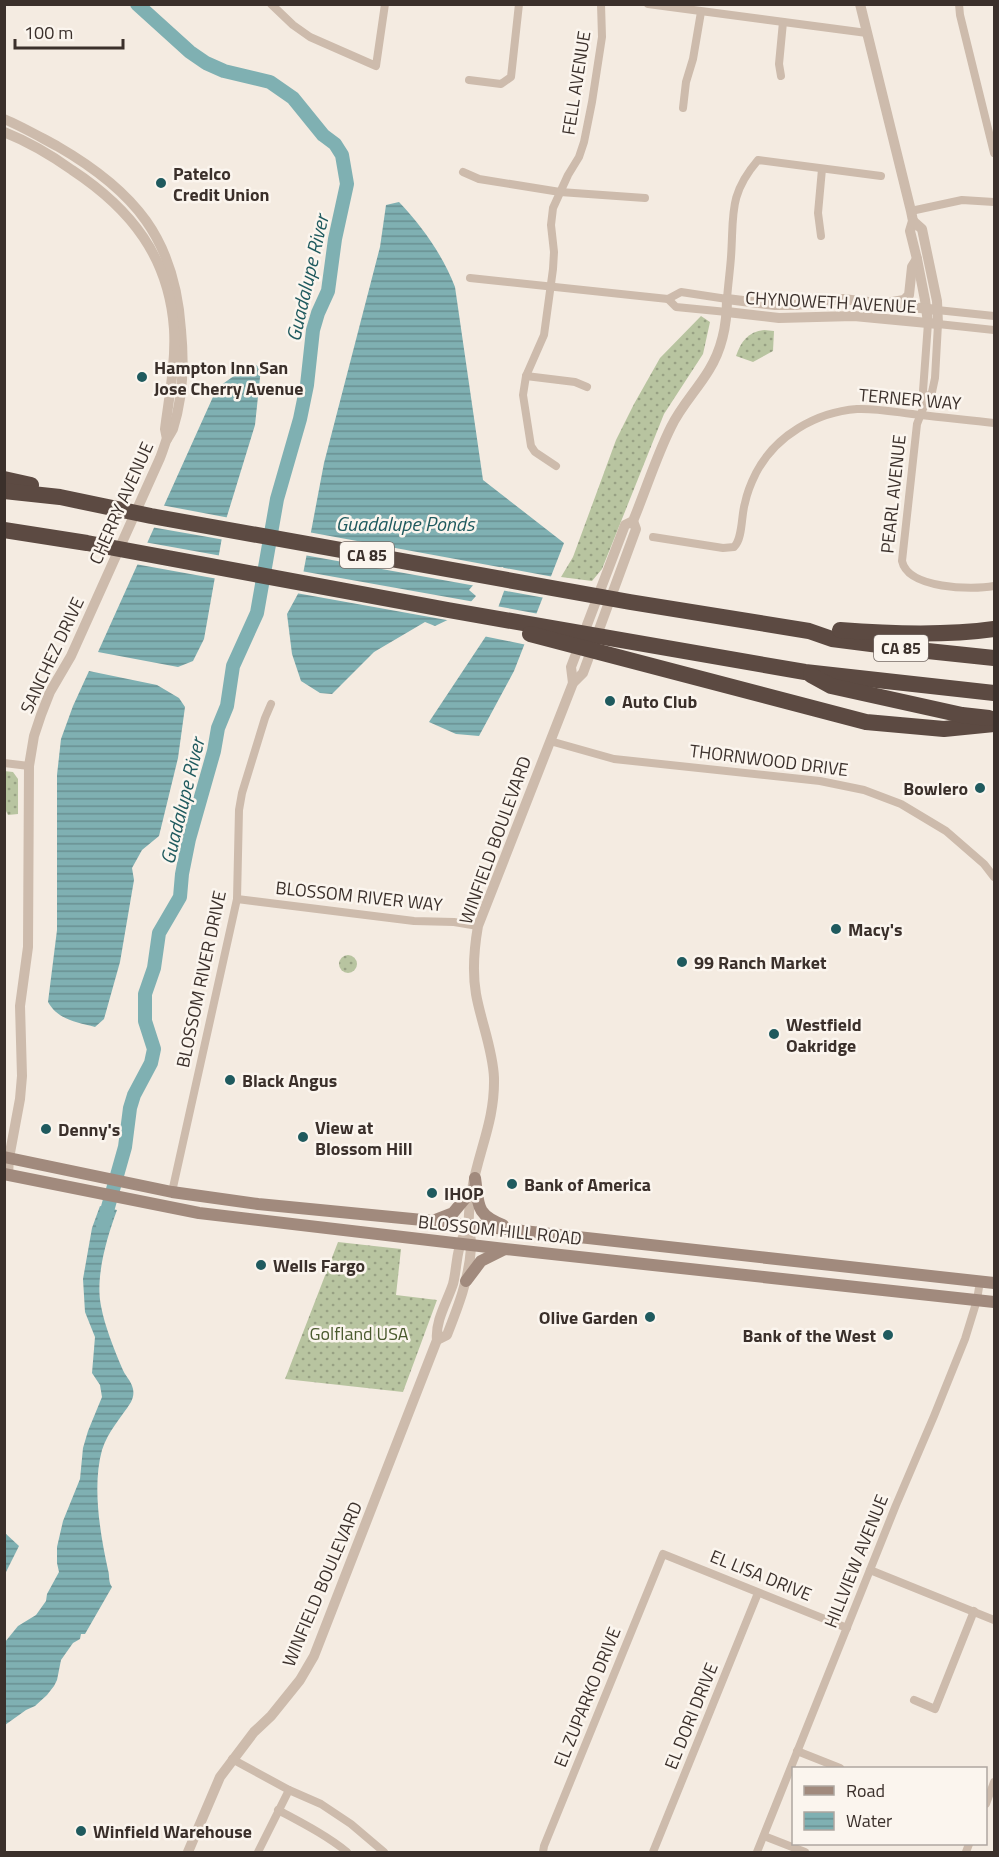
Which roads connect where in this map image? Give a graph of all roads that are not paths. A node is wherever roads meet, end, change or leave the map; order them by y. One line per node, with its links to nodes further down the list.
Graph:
1 (271, 4): 2 (street)
2 (385, 4)
3 (519, 4): 12 (street)
4 (601, 4): 20 (street, FELL AVENUE)
5 (648, 4): 8 (street)
6 (861, 4): 10 (street, PEARL AVENUE)
7 (959, 4): 16 (street)
8 (701, 12): 9 (street); 13 (street)
9 (783, 22): 10 (street); 11 (street)
10 (867, 33): 23 (street, PEARL AVENUE)
11 (781, 76)
12 (469, 80)
13 (683, 108)
14 (4, 120): 40 (street, CHERRY AVENUE)
15 (4, 132): 40 (street, CHERRY AVENUE)
16 (994, 153)
17 (822, 169): 19 (street); 24 (street); 29 (street)
18 (463, 172): 20 (street)
19 (881, 176)
20 (560, 192): 21 (street); 27 (street, FELL AVENUE)
21 (645, 198)
22 (994, 199): 23 (street)
23 (912, 216): 25 (street, PEARL AVENUE); 31 (street, PEARL AVENUE)
24 (821, 236)
25 (917, 259): 30 (street); 31 (street, PEARL AVENUE)
26 (470, 278): 27 (street, CHYNOWETH AVENUE)
27 (551, 286): 28 (street, CHYNOWETH AVENUE); 36 (street, FELL AVENUE)
28 (668, 299): 29 (street, CHYNOWETH AVENUE); 32 (street, CHYNOWETH AVENUE)
29 (727, 299): 30 (street, CHYNOWETH AVENUE); 32 (street, WINFIELD BOULEVARD)
30 (878, 303): 31 (street, CHYNOWETH AVENUE)
31 (932, 309): 33 (street, CHYNOWETH AVENUE); 34 (street, PEARL AVENUE)
32 (727, 312): 34 (street, CHYNOWETH AVENUE); 58 (street, WINFIELD BOULEVARD)
33 (994, 316)
34 (933, 323): 35 (street, CHYNOWETH AVENUE); 38 (street, PEARL AVENUE)
35 (994, 330)
36 (526, 376): 37 (street); 41 (street, FELL AVENUE)
37 (587, 387)
38 (919, 415): 39 (street, TERNER WAY); 46 (street, TERNER WAY); 48 (street, PEARL AVENUE)
39 (994, 423)
40 (167, 440): 47 (street, CHERRY AVENUE)
41 (556, 466)
42 (4, 479): 44 (highway)
43 (4, 491): 44 (highway, CA 85)
44 (60, 497): 51 (highway, CA 85)
45 (4, 530): 49 (highway, CA 85)
46 (652, 537)
47 (105, 580): 60 (street, SANCHEZ DRIVE)
48 (994, 586)
49 (448, 610): 53 (highway, CA 85); 57 (highway)
50 (994, 629): 51 (highway)
51 (809, 631): 52 (highway, CA 85)
52 (994, 658)
53 (805, 672): 54 (highway, CA 85); 56 (highway)
54 (994, 693)
55 (271, 704): 62 (street, BLOSSOM RIVER DRIVE)
56 (994, 719)
57 (994, 724)
58 (549, 741): 61 (street, THORNWOOD DRIVE); 63 (street, WINFIELD BOULEVARD)
59 (4, 763): 60 (street)
60 (29, 766): 64 (street, SANCHEZ DRIVE)
61 (994, 877)
62 (237, 899): 63 (street, BLOSSOM RIVER WAY); 67 (street, BLOSSOM RIVER DRIVE)
63 (478, 926): 66 (street, WINFIELD BOULEVARD)
64 (7, 1157): 65 (street, SANCHEZ DRIVE); 67 (main road, BLOSSOM HILL ROAD)
65 (6, 1174): 68 (main road, BLOSSOM HILL ROAD)
66 (473, 1184): 71 (main road); 72 (street, WINFIELD BOULEVARD); 73 (main road)
67 (172, 1191): 68 (main road); 69 (main road, BLOSSOM HILL ROAD)
68 (145, 1203): 70 (main road, BLOSSOM HILL ROAD)
69 (258, 1204): 70 (main road); 71 (main road, BLOSSOM HILL ROAD)
70 (241, 1218): 74 (main road, BLOSSOM HILL ROAD)
71 (433, 1221): 72 (main road, BLOSSOM HILL ROAD)
72 (469, 1226): 73 (main road, BLOSSOM HILL ROAD); 74 (street, WINFIELD BOULEVARD)
73 (518, 1231): 77 (main road, BLOSSOM HILL ROAD)
74 (466, 1244): 75 (main road, BLOSSOM HILL ROAD); 76 (street, WINFIELD BOULEVARD); 81 (street, WINFIELD BOULEVARD)
75 (505, 1249): 76 (main road); 79 (main road, BLOSSOM HILL ROAD)
76 (466, 1281): 81 (street, WINFIELD BOULEVARD)
77 (980, 1281): 78 (main road, BLOSSOM HILL ROAD); 79 (street, HILLVIEW AVENUE)
78 (994, 1283)
79 (976, 1300): 80 (main road, BLOSSOM HILL ROAD); 83 (street, HILLVIEW AVENUE)
80 (994, 1302)
81 (437, 1340): 90 (street, WINFIELD BOULEVARD)
82 (663, 1554): 84 (street, EL LISA DRIVE); 101 (street, EL ZUPARKO DRIVE)
83 (870, 1570): 85 (street); 87 (street, HILLVIEW AVENUE)
84 (758, 1593): 87 (street, EL LISA DRIVE); 102 (street, EL DORI DRIVE)
85 (974, 1611): 86 (street); 88 (street)
86 (994, 1620)
87 (847, 1628): 89 (street, HILLVIEW AVENUE)
88 (914, 1700)
89 (797, 1751): 91 (street); 96 (street, HILLVIEW AVENUE)
90 (232, 1759): 93 (street); 97 (street, WINFIELD BOULEVARD)
91 (837, 1767)
92 (994, 1782): 94 (street)
93 (289, 1790): 95 (street); 100 (street)
94 (987, 1801)
95 (278, 1810): 98 (street); 99 (street)
96 (764, 1836): 103 (street, HILLVIEW AVENUE); 104 (street)
97 (188, 1852)
98 (258, 1852)
99 (347, 1852)
100 (384, 1852)
101 (543, 1852)
102 (653, 1852)
103 (757, 1852)
104 (805, 1852)

